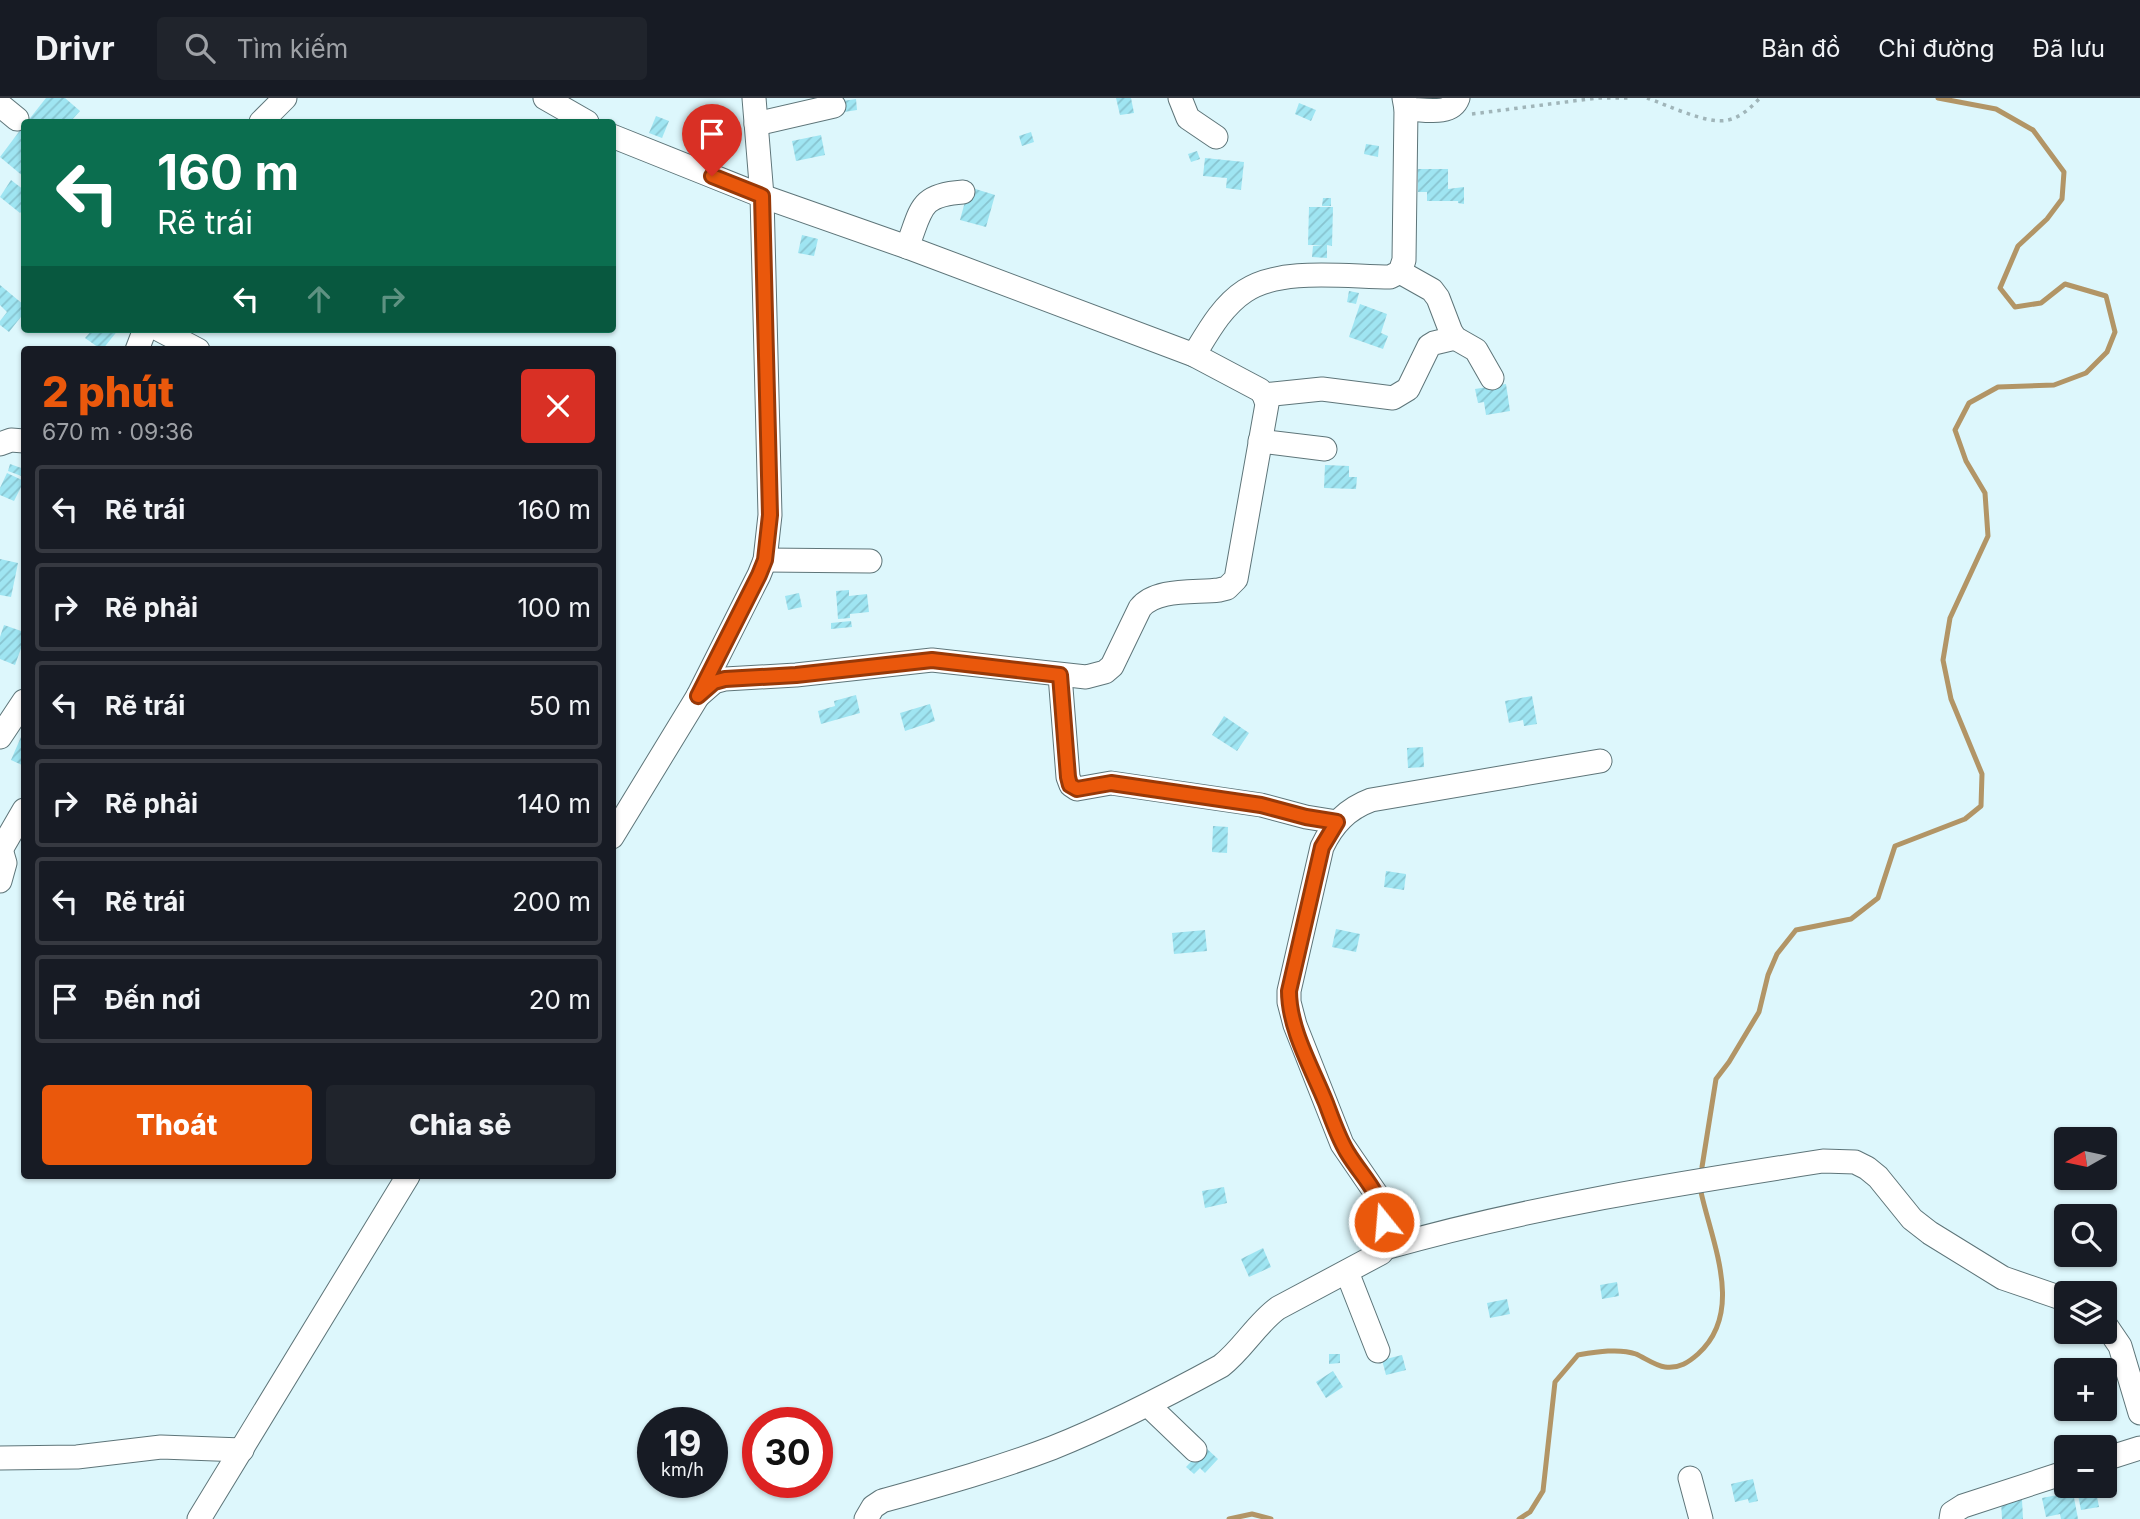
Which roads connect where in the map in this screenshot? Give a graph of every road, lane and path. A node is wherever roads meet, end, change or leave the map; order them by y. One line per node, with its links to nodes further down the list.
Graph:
1 (285, 98): 11 (street)
2 (545, 98): 12 (street)
3 (754, 98): 13 (street)
4 (1180, 98): 14 (street)
5 (1630, 98): 10 (path)
6 (1647, 98): 7 (path)
7 (1760, 98)
8 (1405, 103): 10 (street); 19 (street)
9 (834, 106): 13 (street)
10 (1463, 106)
11 (264, 119)
12 (582, 119)
13 (756, 124): 17 (street)
14 (1216, 137)
15 (616, 138): 17 (street)
16 (962, 192): 18 (street)
17 (762, 196): 18 (street); 30 (street)
18 (907, 247): 23 (street)
19 (1400, 272): 21 (street); 23 (street)
20 (166, 333): 22 (street)
21 (1455, 338): 24 (street); 25 (street)
22 (190, 346)
23 (1194, 355): 25 (street)
24 (1492, 377)
25 (1264, 396): 27 (street)
26 (21, 441): 28 (street)
27 (1261, 441): 29 (street); 32 (street)
28 (0, 444)
29 (1325, 449)
30 (765, 560): 31 (street); 33 (street)
31 (870, 561)
32 (1060, 675): 33 (street); 38 (street)
33 (698, 696): 39 (street)
34 (21, 706): 35 (street)
35 (0, 737)
36 (1600, 761): 38 (street)
37 (21, 815): 40 (street)
38 (1337, 822): 43 (street)
39 (616, 829)
40 (1, 847): 41 (street)
41 (0, 881)
42 (406, 1179): 51 (street)
43 (1385, 1248): 44 (street); 45 (street)
44 (1347, 1272): 47 (street); 48 (street)
45 (2054, 1296)
46 (2117, 1342): 49 (street)
47 (1378, 1351)
48 (1148, 1405): 52 (street); 58 (street)
49 (2140, 1413)
50 (2140, 1448): 53 (street)
51 (242, 1450): 54 (street); 57 (street)
52 (1195, 1450)
53 (2117, 1455)
54 (0, 1458)
55 (2054, 1476): 60 (street)
56 (1690, 1478): 59 (street)
57 (199, 1519)
58 (866, 1519)
59 (1701, 1519)
60 (1951, 1519)

